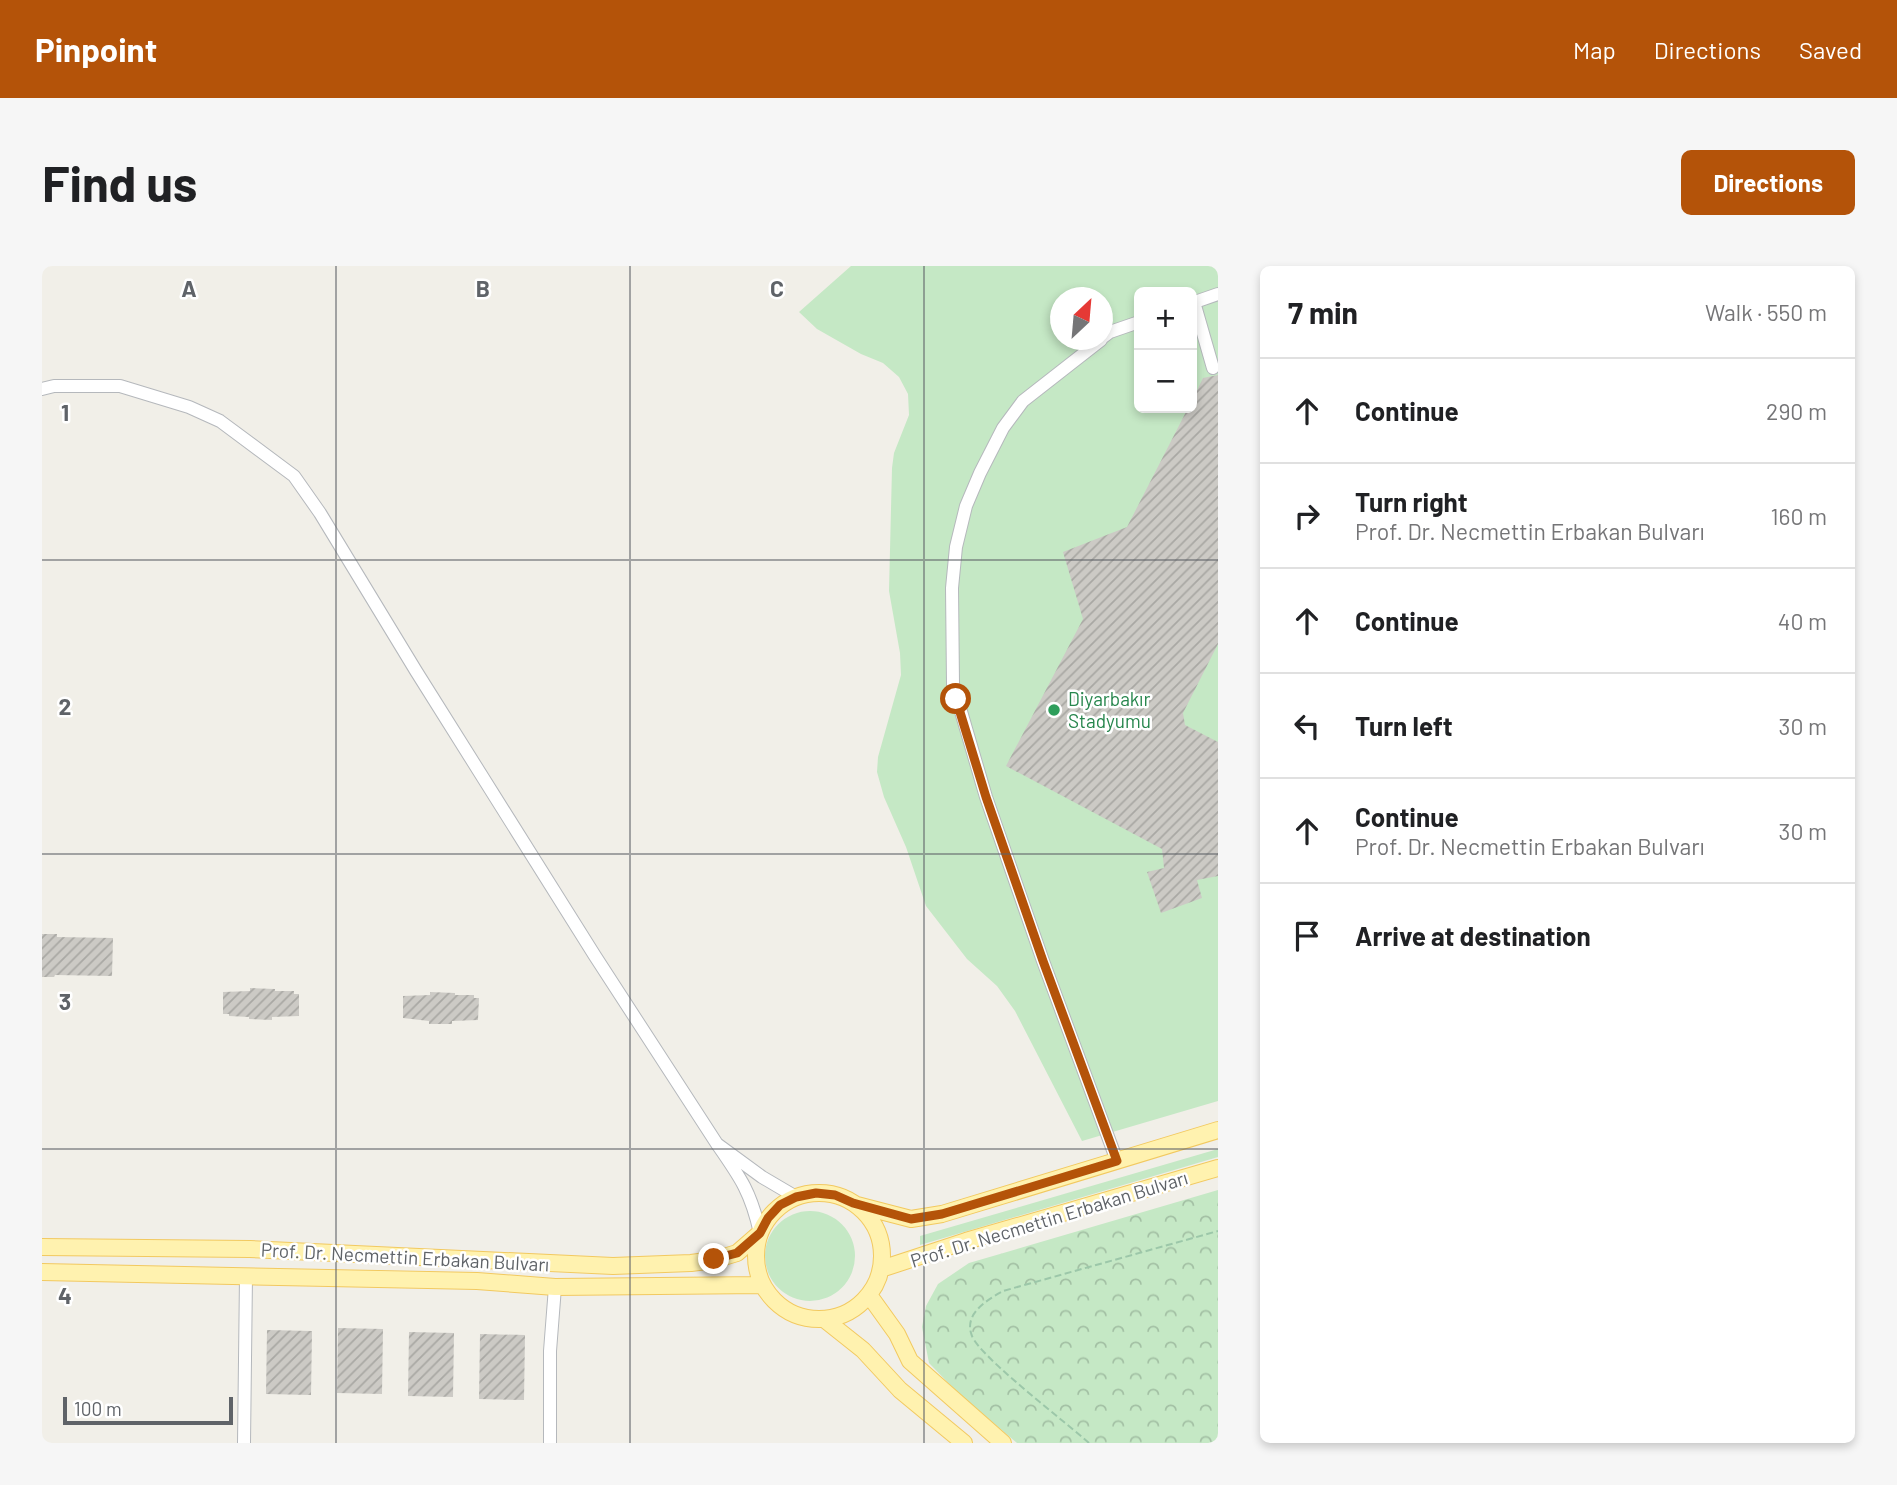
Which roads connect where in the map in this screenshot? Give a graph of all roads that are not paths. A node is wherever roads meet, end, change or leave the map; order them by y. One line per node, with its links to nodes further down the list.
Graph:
1 (1218, 294): 2 (street)
2 (1197, 302)
3 (1197, 316): 7 (street)
4 (1134, 324): 5 (street)
5 (1113, 331)
6 (1088, 350): 11 (street)
7 (1213, 368)
8 (42, 389): 10 (street)
9 (1218, 1130): 11 (main road, Prof. Dr. Necmettin Erbakan Bulvarı)
10 (717, 1144): 13 (street); 15 (street)
11 (1117, 1161): 14 (main road, Prof. Dr. Necmettin Erbakan Bulvarı)
12 (1218, 1168): 17 (main road, Prof. Dr. Necmettin Erbakan Bulvarı)
13 (796, 1197): 14 (main road); 15 (main road)
14 (853, 1203): 17 (main road)
15 (760, 1233): 16 (main road, Prof. Dr. Necmettin Erbakan Bulvarı); 20 (main road)
16 (42, 1247)
17 (881, 1269): 22 (main road)
18 (42, 1272): 19 (main road, Prof. Dr. Necmettin Erbakan Bulvarı)
19 (246, 1276): 21 (main road, Prof. Dr. Necmettin Erbakan Bulvarı); 24 (street)
20 (762, 1285): 21 (main road, Prof. Dr. Necmettin Erbakan Bulvarı); 23 (main road)
21 (555, 1287): 25 (street)
22 (869, 1294): 23 (main road); 27 (main road)
23 (824, 1319): 26 (main road)
24 (244, 1443)
25 (550, 1443)
26 (964, 1443)
27 (1003, 1443)

